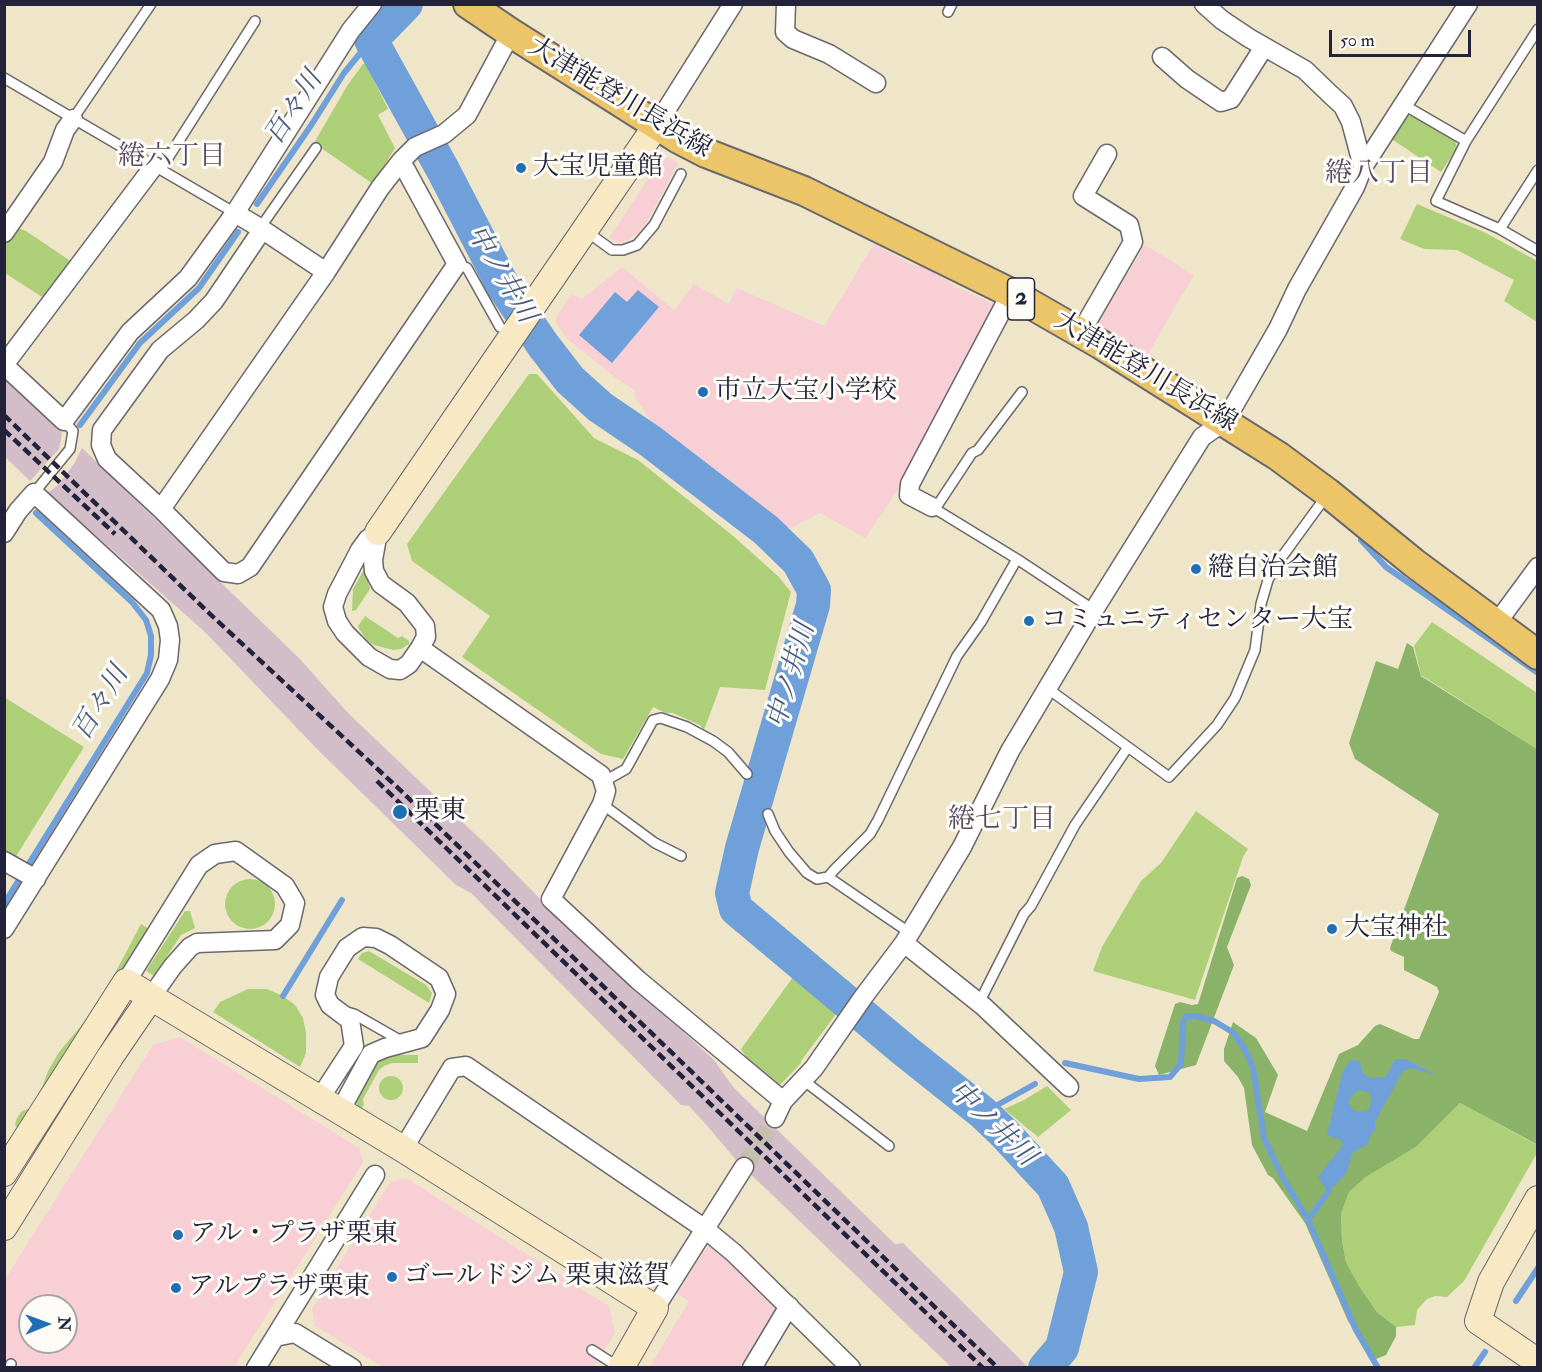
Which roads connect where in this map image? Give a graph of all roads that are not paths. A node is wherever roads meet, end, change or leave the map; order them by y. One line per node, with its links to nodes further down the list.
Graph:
1 (151, 4): 16 (lane)
2 (372, 4): 26 (street)
3 (468, 4): 10 (main road, 大津能登川長浜線 / 2)
4 (733, 4): 17 (street)
5 (786, 4): 14 (street)
6 (1204, 4): 11 (street)
7 (1468, 4): 15 (street)
8 (255, 21): 23 (lane)
9 (1538, 29): 18 (lane)
10 (510, 33): 17 (main road, 大津能登川長浜線 / 2); 21 (street)
11 (1264, 47): 12 (street); 22 (street)
12 (1162, 57)
13 (4, 78): 16 (lane)
14 (876, 83)
15 (1404, 105): 18 (lane); 22 (street)
16 (73, 119): 23 (lane); 30 (street)
17 (656, 126): 29 (street); 34 (main road, 大津能登川長浜線 / 2)
18 (1466, 141): 28 (lane)
19 (316, 148): 27 (lane)
20 (1107, 154): 36 (street)
21 (401, 160): 32 (street); 33 (street)
22 (1363, 167): 40 (street)
23 (158, 168): 26 (lane); 37 (street)
24 (1538, 170): 28 (lane)
25 (681, 174): 29 (lane)
26 (235, 213): 27 (street); 39 (street)
27 (261, 229): 33 (street); 44 (street)
28 (1500, 229): 31 (lane)
29 (585, 231): 35 (street)
30 (4, 233)
31 (1538, 251)
32 (457, 264): 35 (lane); 44 (street)
33 (326, 272): 44 (street)
34 (1011, 293): 36 (main road, 大津能登川長浜線 / 2); 43 (street)
35 (507, 331): 45 (street)
36 (1081, 333): 40 (main road, 大津能登川長浜線 / 2)
37 (4, 365): 39 (street)
38 (1022, 392): 43 (lane)
39 (64, 421): 41 (lane)
40 (1225, 422): 42 (main road, 大津能登川長浜線 / 2); 49 (street)
41 (34, 493): 46 (street); 60 (street)
42 (1328, 493): 50 (main road, 大津能登川長浜線 / 2); 54 (lane)
43 (934, 508): 47 (lane)
44 (161, 509)
45 (378, 532): 51 (street); 51 (street)
46 (4, 533)
47 (1017, 559): 49 (lane); 61 (lane)
48 (1538, 567): 50 (street)
49 (1094, 610): 53 (street)
50 (1496, 624): 52 (main road, 大津能登川長浜線 / 2)
51 (420, 648): 56 (street)
52 (1535, 649)
53 (1047, 688): 54 (lane); 63 (street)
54 (1128, 747): 66 (lane)
55 (747, 774): 56 (lane)
56 (603, 782): 57 (street)
57 (602, 804): 59 (lane); 69 (street)
58 (768, 814): 61 (lane)
59 (681, 856)
60 (23, 871): 62 (street)
61 (828, 877): 63 (lane)
62 (4, 929)
63 (907, 938): 66 (street); 69 (street)
64 (126, 982): 65 (street); 65 (street); 74 (street)
65 (151, 997): 71 (street); 78 (street)
66 (978, 1003): 70 (street)
67 (339, 1010): 68 (lane); 68 (street); 71 (street)
68 (403, 1042): 71 (street)
69 (803, 1080): 72 (lane)
70 (1069, 1087)
71 (330, 1104): 73 (street)
72 (889, 1146)
73 (403, 1149): 79 (street); 81 (street)
74 (8, 1161)
75 (744, 1167): 79 (street)
76 (375, 1175): 82 (street)
77 (1538, 1199): 84 (street)
78 (4, 1227)
79 (705, 1228): 80 (street); 81 (street)
80 (789, 1306): 88 (street); 89 (street)
81 (655, 1308): 87 (street)
82 (275, 1337): 85 (street); 86 (street)
83 (592, 1350): 87 (lane)
84 (1538, 1362)
85 (256, 1368)
86 (352, 1368)
87 (621, 1368)
88 (752, 1368)
89 (851, 1368)

